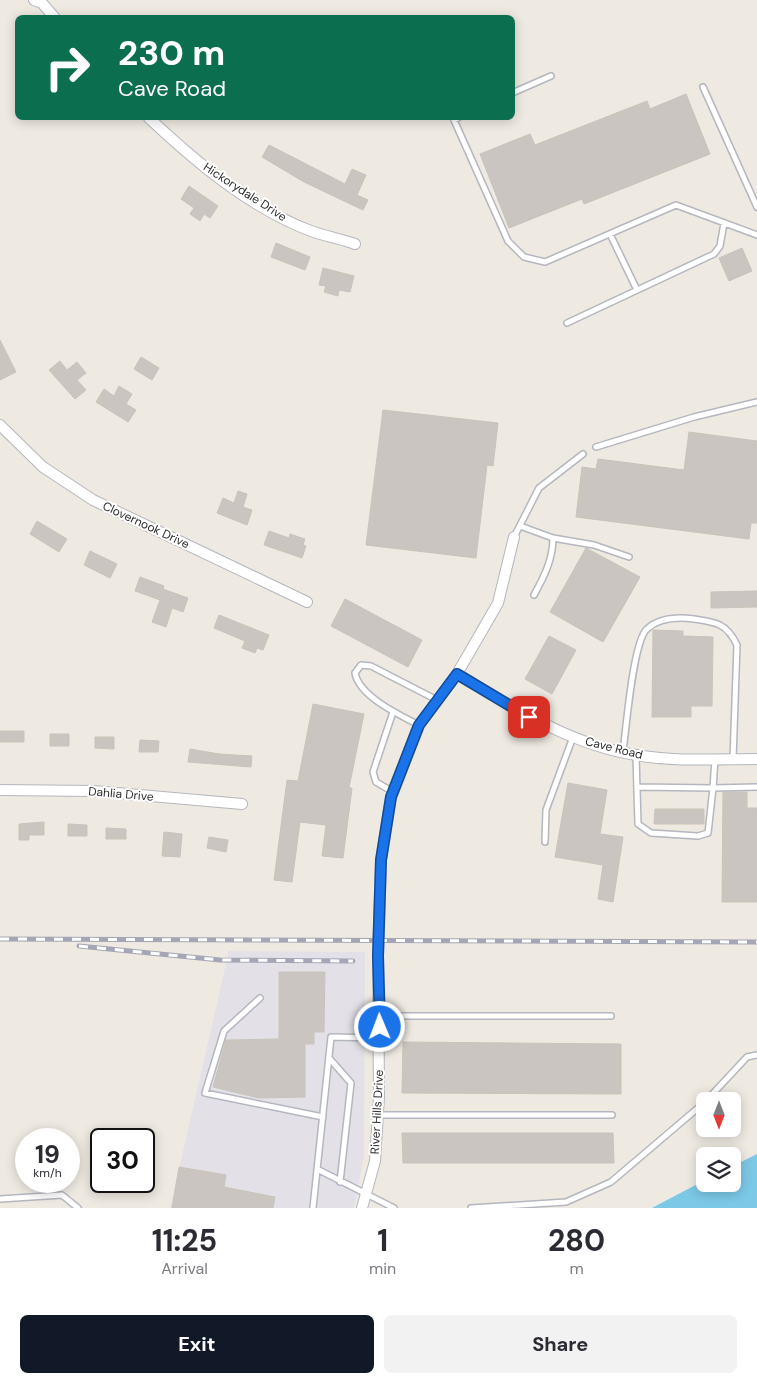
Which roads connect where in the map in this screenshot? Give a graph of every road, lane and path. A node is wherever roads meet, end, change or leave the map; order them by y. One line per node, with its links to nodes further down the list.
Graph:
1 (34, 0): 2 (street)
2 (52, 15)
3 (551, 76): 5 (lane)
4 (703, 87): 8 (lane)
5 (515, 92)
6 (151, 120): 12 (street, Hickorydale Drive)
7 (454, 120): 10 (lane)
8 (757, 207)
9 (724, 223): 10 (lane); 11 (lane); 13 (lane)
10 (610, 234): 13 (lane)
11 (757, 235)
12 (355, 244)
13 (636, 290): 14 (lane)
14 (567, 323)
15 (757, 402): 17 (lane)
16 (0, 425): 24 (street, Clovernook Drive)
17 (596, 447)
18 (583, 454): 19 (lane)
19 (520, 526): 20 (lane); 21 (lane)
20 (514, 537): 25 (street, River Hills Drive)
21 (553, 538): 22 (lane); 23 (lane)
22 (629, 557)
23 (534, 595)
24 (307, 602)
25 (457, 674): 26 (street, River Hills Drive); 29 (street, Cave Road)
26 (438, 700): 27 (lane); 28 (street, River Hills Drive)
27 (393, 712): 28 (lane); 39 (lane)
28 (419, 725): 39 (street, River Hills Drive)
29 (573, 736): 30 (street, Cave Road); 41 (lane)
30 (623, 752): 31 (street, Cave Road); 33 (lane)
31 (636, 756): 32 (street, Cave Road); 35 (lane)
32 (715, 759): 33 (street, Cave Road); 37 (lane)
33 (733, 759): 34 (street, Cave Road)
34 (757, 759)
35 (637, 786): 37 (lane); 37 (lane)
36 (757, 787): 37 (lane)
37 (712, 788)
38 (0, 790): 40 (street, Dahlia Drive)
39 (393, 792): 43 (street, River Hills Drive)
40 (242, 804)
41 (545, 842)
42 (260, 998): 52 (lane)
43 (380, 1016): 44 (lane); 45 (street, River Hills Drive)
44 (611, 1016)
45 (380, 1038): 47 (lane); 50 (street, River Hills Drive)
46 (757, 1055): 48 (lane)
47 (329, 1058): 52 (lane); 54 (lane)
48 (714, 1092)
49 (696, 1110): 61 (lane)
50 (378, 1115): 51 (lane); 55 (street, River Hills Drive)
51 (612, 1115)
52 (322, 1117): 53 (lane)
53 (317, 1169): 54 (lane); 58 (lane)
54 (340, 1182): 55 (lane)
55 (366, 1194): 59 (street, River Hills Drive); 60 (lane)
56 (0, 1199): 57 (lane)
57 (78, 1208)
58 (313, 1208)
59 (362, 1208)
60 (394, 1208)
61 (471, 1208)

